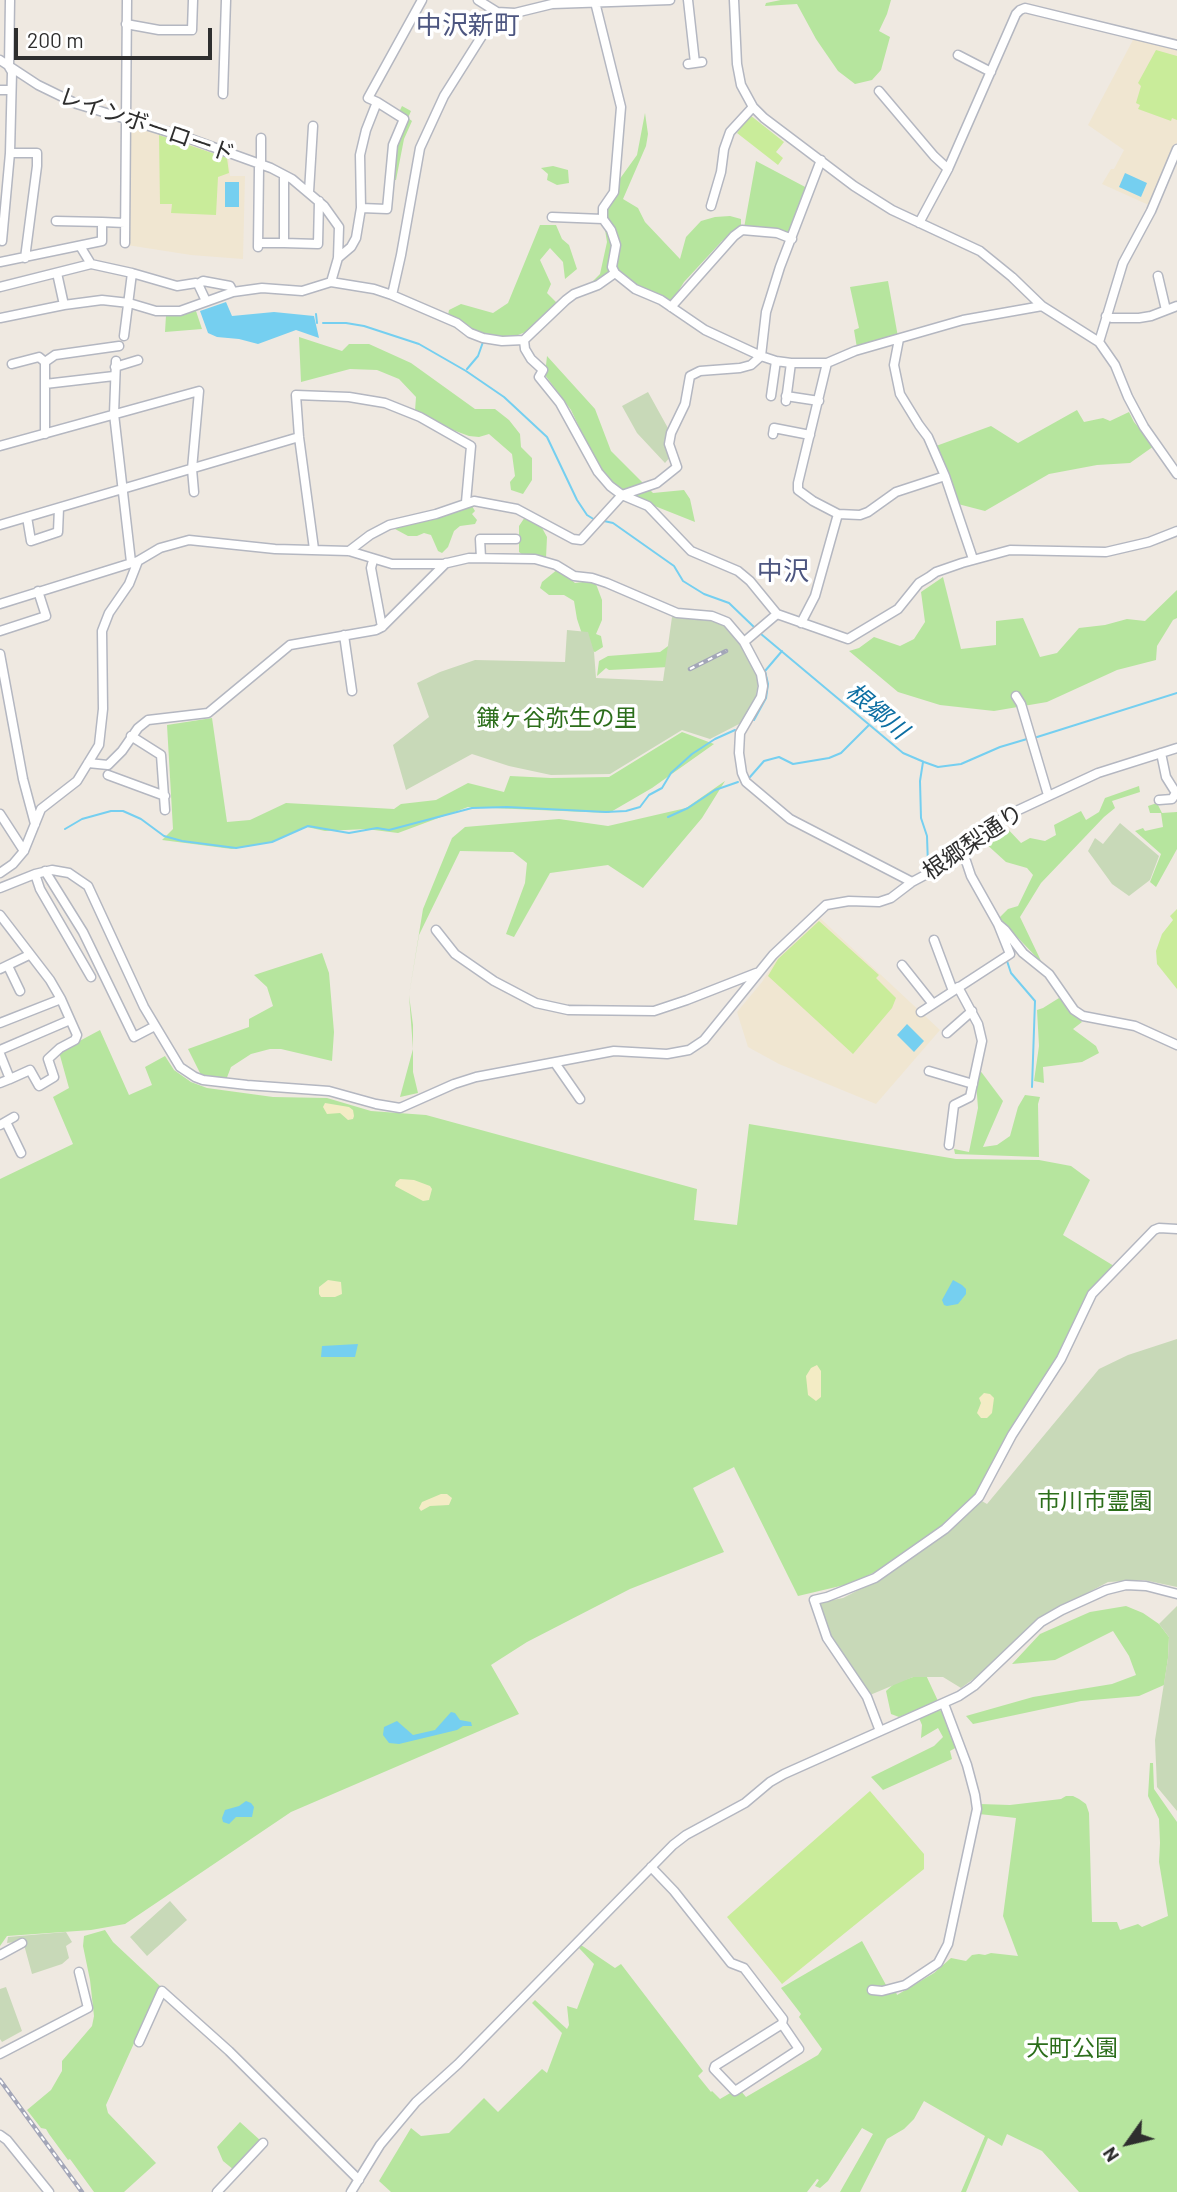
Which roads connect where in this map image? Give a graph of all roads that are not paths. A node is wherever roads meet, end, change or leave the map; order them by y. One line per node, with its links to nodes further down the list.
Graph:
1 (10, 0): 19 (street)
2 (127, 0): 14 (street)
3 (193, 0): 14 (street)
4 (226, 0): 24 (street)
5 (422, 0): 25 (street)
6 (653, 0): 7 (street); 12 (street)
7 (670, 0)
8 (688, 0): 18 (street)
9 (734, 0): 26 (street)
10 (482, 1): 13 (street)
11 (601, 1): 12 (street); 13 (street); 41 (street)
12 (633, 1)
13 (497, 12): 64 (street)
14 (127, 24): 27 (street)
15 (1177, 45): 20 (street)
16 (958, 55): 20 (street)
17 (0, 60): 19 (street, レインボーロード)
18 (695, 63)
19 (9, 67): 22 (street); 27 (street, レインボーロード)
20 (991, 72): 34 (street)
21 (0, 90): 22 (street)
22 (11, 90): 31 (street)
23 (879, 91): 34 (street)
24 (223, 94)
25 (377, 102): 39 (street); 39 (street)
26 (753, 107): 32 (street); 38 (street)
27 (127, 118): 33 (street, レインボーロード); 44 (street)
28 (315, 129): 36 (street)
29 (261, 138): 33 (street)
30 (1177, 149): 72 (street)
31 (10, 153): 46 (street); 52 (street)
32 (821, 160): 45 (street); 47 (street)
33 (260, 164): 35 (street, レインボーロード); 50 (street)
34 (948, 169): 45 (street)
35 (284, 175): 36 (street, レインボーロード); 50 (street)
36 (309, 192): 37 (street, レインボーロード)
37 (319, 201): 50 (street); 53 (street, レインボーロード)
38 (711, 206)
39 (361, 208): 53 (street)
40 (552, 216): 41 (street)
41 (603, 219): 58 (street)
42 (56, 221): 43 (street)
43 (102, 222): 44 (street); 51 (street)
44 (125, 223): 49 (street)
45 (919, 223): 68 (street)
46 (1, 231): 48 (street)
47 (792, 239): 70 (street); 79 (street)
48 (2, 241)
49 (125, 243)
50 (284, 243)
51 (80, 246): 52 (street); 55 (street)
52 (24, 258): 54 (street)
53 (338, 258): 60 (street)
54 (0, 262)
55 (91, 264): 56 (street); 57 (street)
56 (57, 273): 62 (street); 67 (street)
57 (132, 273): 61 (street); 66 (street)
58 (614, 273): 70 (street); 76 (street)
59 (1158, 276): 71 (street)
60 (331, 282): 63 (street); 64 (street)
61 (198, 284): 63 (street); 65 (street)
62 (0, 287)
63 (233, 292): 65 (street)
64 (392, 295): 76 (street)
65 (206, 301): 66 (street)
66 (129, 303): 67 (street); 74 (street)
67 (64, 304): 73 (street)
68 (1042, 306): 75 (street); 77 (street)
69 (1177, 306): 71 (street)
70 (671, 307): 79 (street)
71 (1166, 310): 72 (street)
72 (1107, 316): 77 (street)
73 (0, 318)
74 (124, 336)
75 (899, 339): 84 (street); 98 (street)
76 (524, 340): 101 (street)
77 (1098, 342): 97 (street)
78 (119, 346): 82 (street)
79 (761, 356): 81 (street); 101 (street)
80 (138, 360): 86 (street)
81 (776, 361): 83 (street); 88 (street)
82 (45, 362): 85 (street); 87 (street)
83 (791, 363): 84 (street); 89 (street)
84 (827, 363): 89 (street)
85 (12, 364)
86 (115, 368): 87 (street); 90 (street)
87 (45, 384): 91 (street)
88 (771, 396)
89 (819, 401): 93 (street)
90 (114, 414): 91 (street); 96 (street); 99 (street)
91 (44, 434): 95 (street)
92 (773, 434): 93 (street)
93 (810, 435): 104 (street)
94 (299, 437): 96 (street); 102 (street); 109 (street)
95 (0, 446)
96 (192, 469): 99 (street); 100 (street)
97 (1177, 474)
98 (945, 476): 104 (street); 112 (street)
99 (123, 489): 103 (street); 114 (street)
100 (194, 492)
101 (622, 495): 102 (street); 118 (street)
102 (466, 502): 110 (street)
103 (59, 508): 105 (street); 105 (street)
104 (838, 514): 119 (street)
105 (27, 517): 106 (street)
106 (0, 525)
107 (1177, 531): 112 (street)
108 (516, 539): 111 (street)
109 (314, 549): 110 (street); 114 (street)
110 (349, 551): 113 (street)
111 (481, 558): 115 (street); 123 (street)
112 (972, 559): 119 (street)
113 (373, 560): 115 (street); 120 (street)
114 (135, 561): 116 (street); 131 (street)
115 (446, 563): 120 (street)
116 (38, 591): 117 (street); 121 (street)
117 (0, 604)
118 (777, 614): 119 (street); 123 (street)
119 (801, 623)
120 (382, 627): 122 (street)
121 (0, 631)
122 (344, 635): 125 (street); 128 (street)
123 (744, 642): 145 (street, 根郷梨通り)
124 (0, 654): 127 (street)
125 (352, 691)
126 (1016, 696): 134 (street)
127 (4, 701): 139 (street)
128 (131, 736): 132 (street); 135 (street)
129 (1177, 748): 130 (street, 根郷梨通り)
130 (1161, 753): 134 (street, 根郷梨通り); 136 (street)
131 (88, 763): 132 (street); 139 (street)
132 (108, 770): 133 (street); 135 (street)
133 (107, 785)
134 (1048, 795): 141 (street, 根郷梨通り)
135 (165, 796): 137 (street)
136 (1159, 800)
137 (165, 810)
138 (0, 814): 140 (street)
139 (35, 824): 140 (street)
140 (24, 851): 143 (street)
141 (963, 852): 145 (street, 根郷梨通り); 148 (street)
142 (45, 870): 144 (street); 164 (street); 164 (street)
143 (0, 873)
144 (35, 874): 146 (street); 155 (street)
145 (912, 882): 154 (street)
146 (0, 888)
147 (0, 915): 151 (street)
148 (998, 924): 156 (street); 166 (street)
149 (436, 930): 154 (street)
150 (934, 940): 156 (street)
151 (29, 955): 153 (street); 158 (street)
152 (902, 965): 159 (street)
153 (4, 968): 157 (street)
154 (759, 971): 168 (street)
155 (92, 977)
156 (956, 989): 159 (street); 160 (street)
157 (20, 990)
158 (61, 999): 162 (street); 163 (street)
159 (933, 1004): 161 (street)
160 (972, 1011): 165 (street); 172 (street)
161 (921, 1012)
162 (70, 1020): 167 (street); 170 (street)
163 (0, 1023)
164 (155, 1026): 168 (street)
165 (947, 1033)
166 (1177, 1045)
167 (0, 1052): 170 (street)
168 (555, 1063): 173 (street)
169 (929, 1071): 172 (street)
170 (10, 1079): 171 (street)
171 (0, 1083)
172 (972, 1084): 175 (street)
173 (580, 1098)
174 (7, 1121): 176 (street)
175 (948, 1145)
176 (20, 1153)
177 (1177, 1229): 180 (street)
178 (1177, 1594): 179 (street)
179 (944, 1704): 180 (street); 185 (street)
180 (880, 1731): 181 (street)
181 (652, 1867): 186 (street); 191 (street)
182 (22, 1943): 183 (street)
183 (0, 1955)
184 (79, 1972): 188 (street)
185 (872, 1990)
186 (782, 2024): 186 (street)
187 (139, 2042): 191 (street)
188 (0, 2053)
189 (0, 2135): 192 (street)
190 (263, 2143): 193 (street)
191 (359, 2180): 194 (street)
192 (48, 2192)
193 (217, 2192)
194 (351, 2192)

